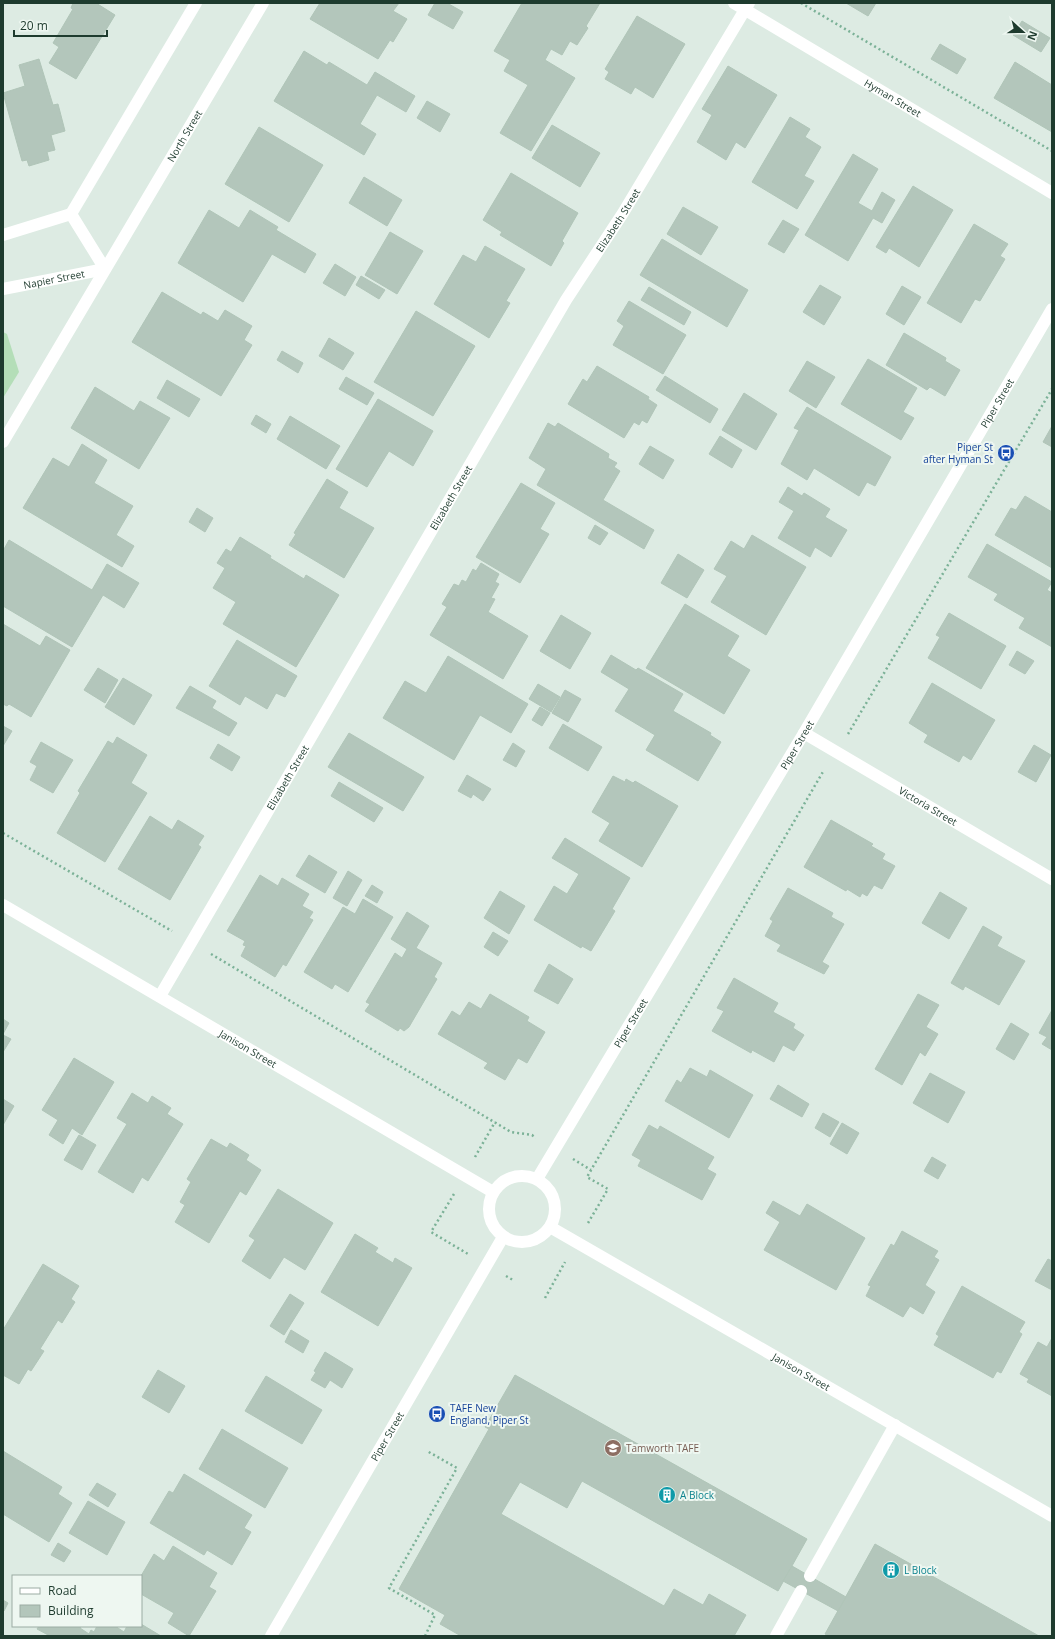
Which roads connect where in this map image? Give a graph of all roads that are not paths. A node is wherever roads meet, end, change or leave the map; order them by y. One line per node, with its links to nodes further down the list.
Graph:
1 (196, 3): 5 (street)
2 (263, 3): 7 (street, North Street)
3 (742, 5): 4 (street, Hyman Street); 14 (street, Elizabeth Street)
4 (1052, 193)
5 (72, 214): 6 (street); 7 (street)
6 (3, 235)
7 (105, 269): 8 (street, Napier Street); 10 (street, North Street)
8 (3, 289)
9 (1052, 309): 11 (street, Piper Street)
10 (3, 442)
11 (804, 733): 12 (street, Victoria Street); 15 (street, Piper Street)
12 (1052, 879)
13 (3, 905): 14 (street, Janison Street)
14 (160, 996): 16 (street, Janison Street)
15 (537, 1179): 16 (street); 17 (street)
16 (493, 1192): 18 (street)
17 (550, 1227): 18 (street); 19 (street, Janison Street)
18 (502, 1237): 23 (street, Piper Street)
19 (895, 1425): 20 (street, Janison Street); 21 (street)
20 (1052, 1516)
21 (810, 1576)
22 (802, 1591): 24 (street)
23 (271, 1636)
24 (776, 1636)

